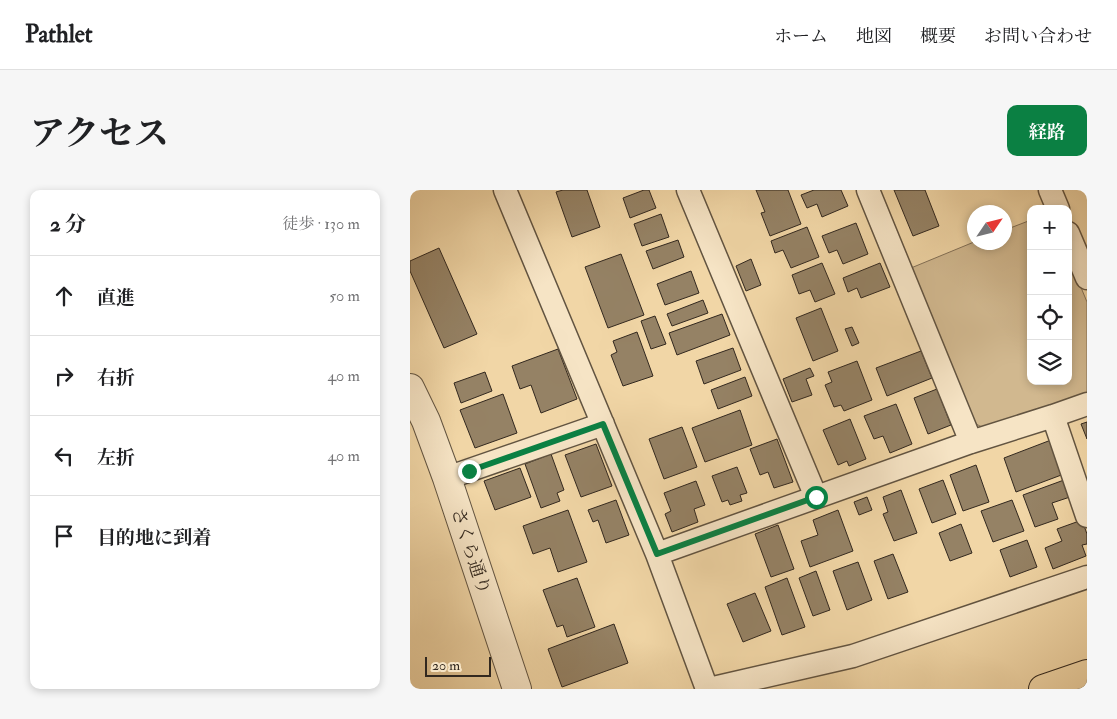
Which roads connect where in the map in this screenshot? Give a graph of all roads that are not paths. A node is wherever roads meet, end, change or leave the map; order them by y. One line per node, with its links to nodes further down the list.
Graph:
1 (504, 190): 11 (street)
2 (688, 190): 14 (street)
3 (868, 190): 12 (street)
4 (1050, 190): 5 (street)
5 (1056, 205)
6 (1072, 242): 7 (street)
7 (1087, 278)
8 (410, 388): 13 (street, さくら通り)
9 (1087, 404): 10 (street)
10 (1053, 416): 12 (street); 15 (street)
11 (603, 424): 13 (street); 16 (street)
12 (972, 442): 14 (street)
13 (447, 478): 19 (street, さくら通り)
14 (816, 497): 16 (street)
15 (1087, 516)
16 (657, 554): 20 (street)
17 (1087, 577): 20 (street)
18 (1087, 674): 21 (highway)
19 (517, 689)
20 (708, 689)
21 (1043, 689)

